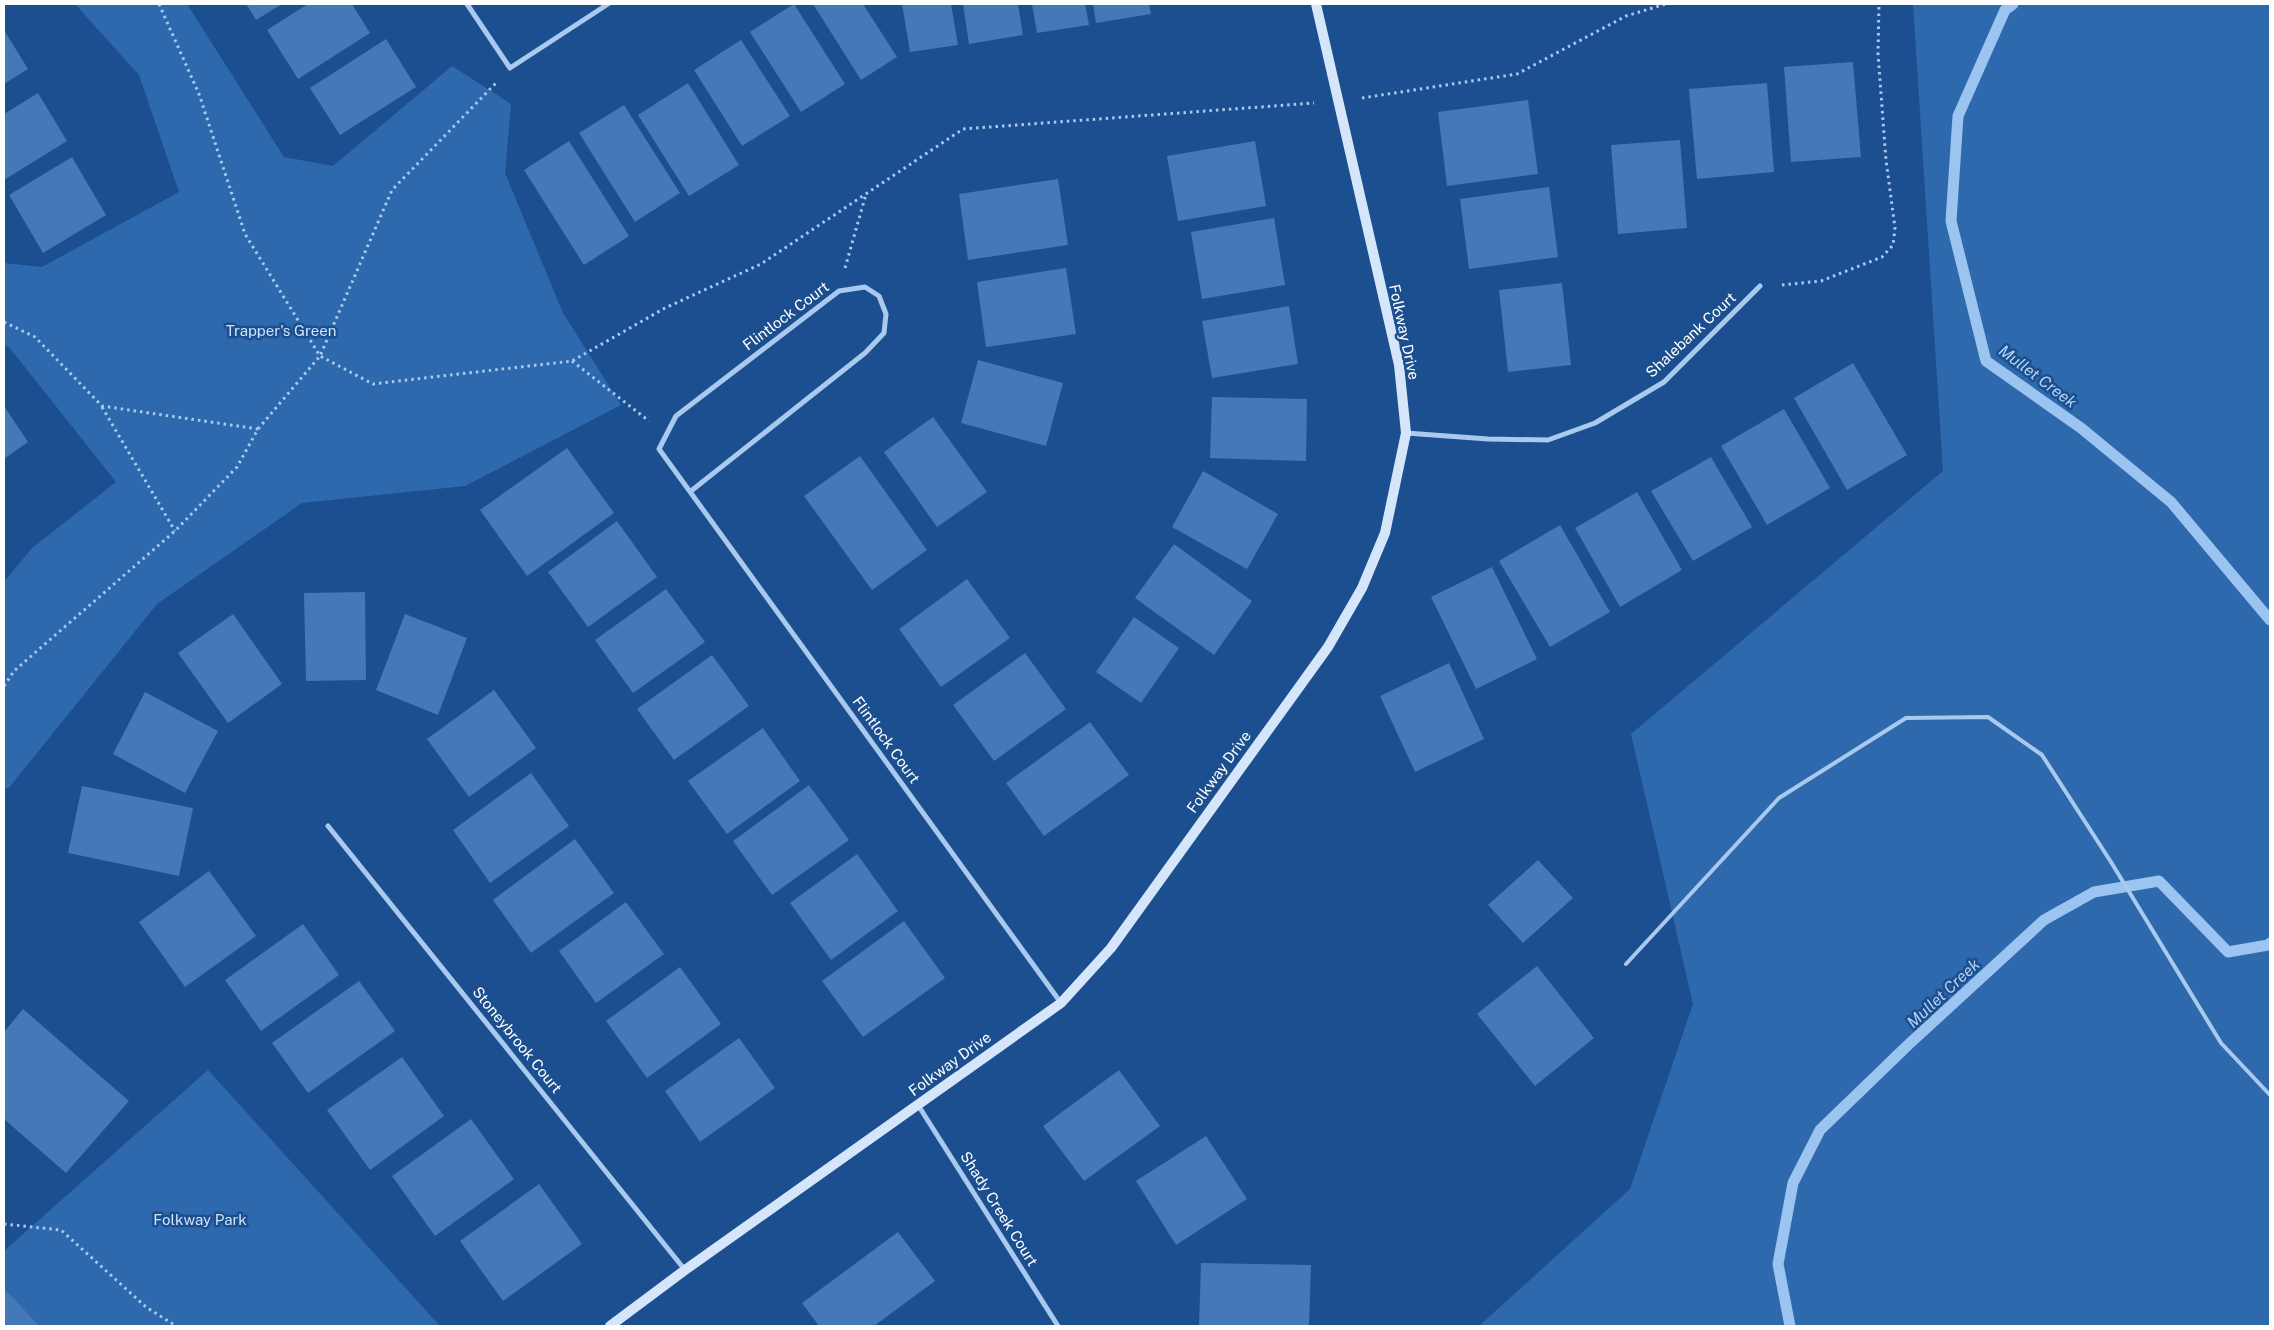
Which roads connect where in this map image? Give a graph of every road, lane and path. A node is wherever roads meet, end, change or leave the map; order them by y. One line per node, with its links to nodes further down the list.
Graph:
1 (159, 4): 13 (path)
2 (467, 4): 7 (street)
3 (608, 4): 7 (street)
4 (1316, 4): 8 (street, Folkway Drive)
5 (1666, 4): 8 (path)
6 (1879, 4): 10 (path)
7 (510, 68): 13 (path)
8 (1338, 101): 9 (path); 17 (street, Folkway Drive)
9 (866, 194): 11 (path); 14 (path)
10 (1760, 286): 17 (street, Shalebank Court)
11 (839, 291): 18 (street, Flintlock Court); 19 (street, Flintlock Court)
12 (4, 322): 15 (path)
13 (320, 356): 14 (path); 16 (path)
14 (572, 361): 18 (path)
15 (102, 406): 16 (path); 20 (path)
16 (258, 429): 20 (path)
17 (1406, 433): 24 (street, Folkway Drive)
18 (666, 435): 19 (street, Flintlock Court)
19 (691, 491): 24 (street, Flintlock Court)
20 (175, 532): 21 (path)
21 (4, 686)
22 (328, 826): 28 (street, Stoneybrook Court)
23 (1626, 964): 25 (lane)
24 (1061, 1003): 26 (street, Folkway Drive)
25 (2270, 1095)
26 (918, 1105): 28 (street, Folkway Drive); 31 (street, Shady Creek Court)
27 (4, 1224): 29 (path)
28 (685, 1270): 30 (street, Folkway Drive)
29 (176, 1326)
30 (610, 1326)
31 (1058, 1326)

